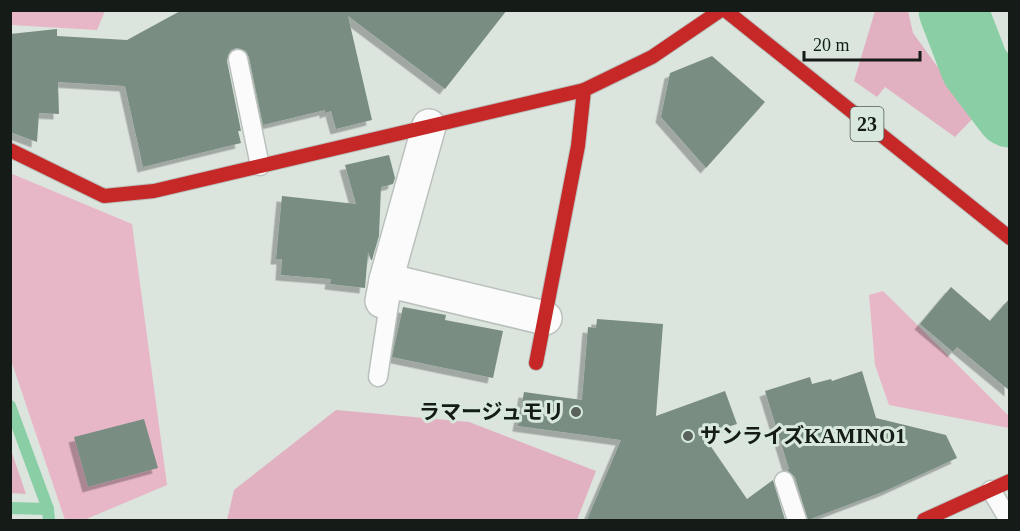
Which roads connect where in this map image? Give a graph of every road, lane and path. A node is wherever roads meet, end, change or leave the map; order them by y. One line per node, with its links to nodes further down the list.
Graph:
1 (723, 10): 3 (street); 7 (street, 23)
2 (238, 59): 6 (lane)
3 (584, 90): 4 (street); 9 (street)
4 (429, 126): 6 (street); 8 (street)
5 (10, 150): 6 (street)
6 (260, 166)
7 (1010, 238)
8 (384, 290): 9 (street); 11 (lane)
9 (545, 318): 10 (street)
10 (536, 363)
11 (378, 377)
12 (784, 481): 15 (lane)
13 (1010, 482): 14 (street)
14 (991, 490): 16 (street); 17 (lane)
15 (797, 520)
16 (924, 520)
17 (1009, 520)

